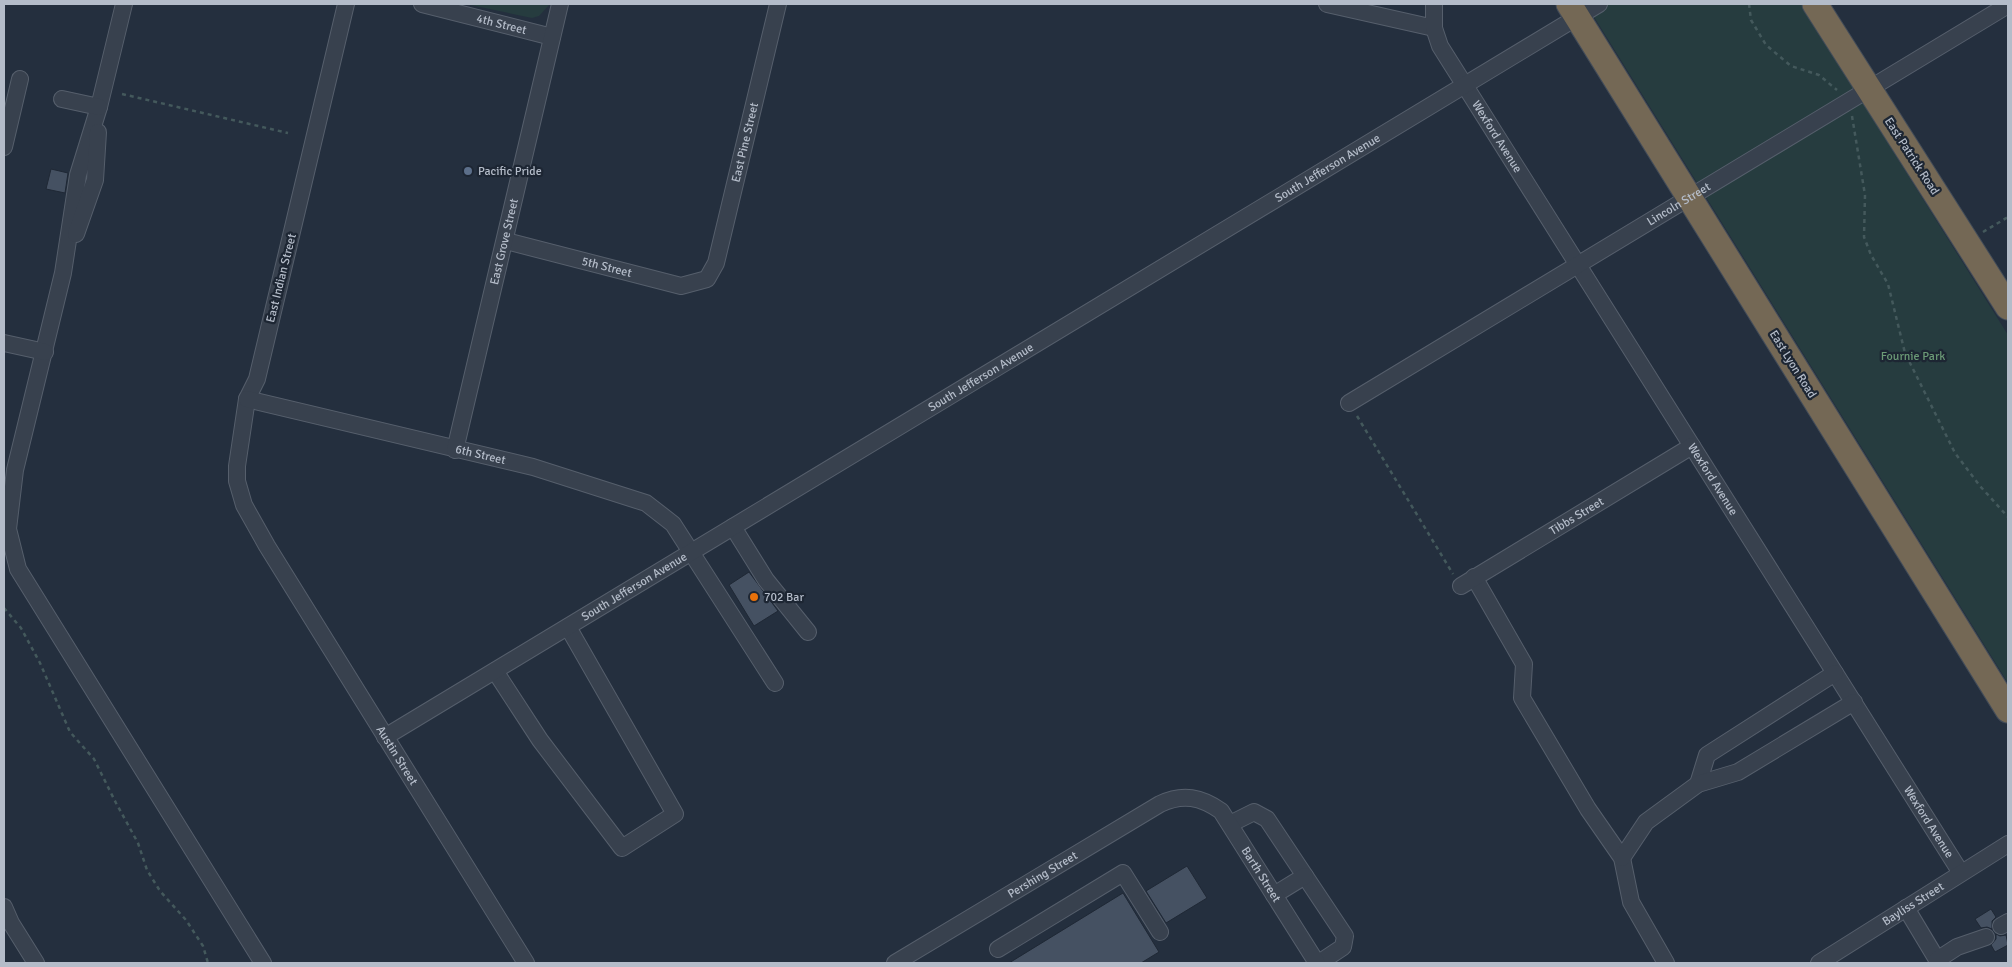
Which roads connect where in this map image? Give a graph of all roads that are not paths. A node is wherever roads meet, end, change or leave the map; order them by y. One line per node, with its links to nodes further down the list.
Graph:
1 (124, 4): 18 (street)
2 (346, 4): 28 (street, East Indian Street)
3 (422, 4): 13 (street, 4th Street)
4 (560, 4): 13 (street, East Grove Street)
5 (778, 4): 24 (street, East Pine Street)
6 (1327, 4): 12 (street)
7 (1434, 4): 12 (street)
8 (1600, 4): 10 (street, South Jefferson Avenue)
9 (1815, 4): 16 (highway, East Patrick Road)
10 (1573, 10): 15 (street, South Jefferson Avenue); 20 (highway, East Lyon Road)
11 (2006, 12): 16 (street, Lincoln Street)
12 (1434, 28): 15 (street, Wexford Avenue)
13 (552, 37): 21 (street, East Grove Street)
14 (20, 79): 19 (street)
15 (1465, 85): 22 (street, Wexford Avenue); 32 (street, South Jefferson Avenue)
16 (1869, 89): 20 (street, Lincoln Street); 25 (highway, East Patrick Road)
17 (62, 99): 18 (street)
18 (99, 107): 23 (street); 23 (street)
19 (4, 147)
20 (1690, 198): 22 (street, Lincoln Street); 41 (highway, East Lyon Road)
21 (506, 241): 24 (street, 5th Street); 31 (street, East Grove Street)
22 (1580, 265): 29 (street, Lincoln Street); 30 (street, Wexford Avenue)
23 (63, 273): 27 (street)
24 (707, 279)
25 (2008, 308)
26 (4, 343): 27 (street)
27 (44, 352): 60 (street)
28 (247, 399): 31 (street, 6th Street); 33 (street, East Indian Street)
29 (1349, 404)
30 (1692, 446): 38 (street, Wexford Avenue); 47 (street, Tibbs Street)
31 (455, 450): 34 (street, 6th Street)
32 (733, 527): 34 (street, South Jefferson Avenue); 36 (street)
33 (267, 546): 42 (street, Austin Street)
34 (692, 552): 35 (street, South Jefferson Avenue); 39 (street, 6th Street)
35 (568, 627): 37 (street, South Jefferson Avenue); 37 (street)
36 (808, 632)
37 (495, 671): 42 (street, South Jefferson Avenue)
38 (1835, 673): 40 (street, Wexford Avenue); 43 (street)
39 (775, 683)
40 (1854, 702): 43 (street); 48 (street, Wexford Avenue)
41 (2008, 710)
42 (385, 737): 61 (street, Austin Street)
43 (1698, 784): 47 (street)
44 (1194, 797): 45 (street, Barth Street); 56 (street, Pershing Street)
45 (1230, 824): 49 (street); 50 (street, Barth Street)
46 (2008, 844): 48 (street, Bayliss Street)
47 (1622, 858): 63 (street)
48 (1961, 873): 52 (street, Bayliss Street)
49 (1305, 876): 50 (street); 62 (street)
50 (1274, 895): 62 (street, Barth Street)
51 (4, 907): 59 (street)
52 (1906, 908): 58 (street); 64 (street, Bayliss Street)
53 (1160, 932): 55 (street)
54 (1986, 937): 58 (street)
55 (998, 949)
56 (923, 956): 57 (street, Pershing Street)
57 (900, 962)
58 (1938, 962)
59 (36, 963)
60 (263, 963)
61 (526, 963)
62 (1318, 963)
63 (1666, 963)
64 (1819, 963)

